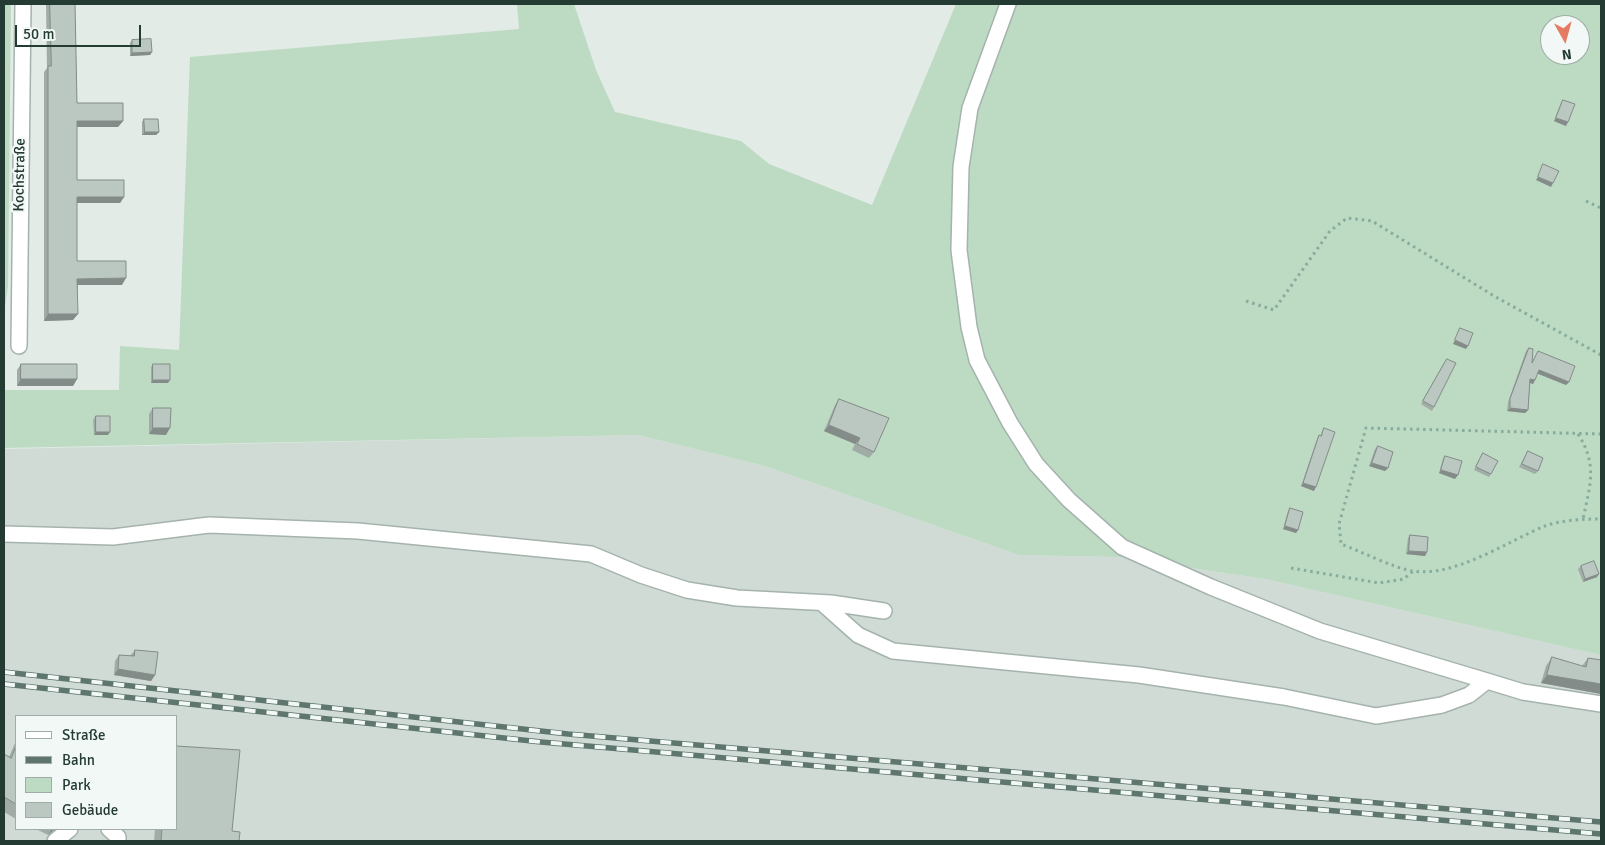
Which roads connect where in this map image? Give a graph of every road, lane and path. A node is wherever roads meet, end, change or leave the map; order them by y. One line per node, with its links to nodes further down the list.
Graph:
1 (23, 4): 6 (street, Kochstraße)
2 (1008, 4): 17 (street)
3 (1586, 201): 4 (path)
4 (1601, 208)
5 (1246, 301): 7 (path)
6 (19, 346)
7 (1601, 355)
8 (1577, 434): 9 (path); 10 (path); 14 (path)
9 (1601, 434)
10 (1583, 519): 11 (path); 14 (path)
11 (1601, 519)
12 (4, 534): 15 (street)
13 (1291, 568): 14 (path)
14 (1413, 571)
15 (822, 603): 16 (street); 17 (street)
16 (884, 611)
17 (1487, 681): 18 (street)
18 (1601, 704)
19 (69, 830): 21 (street)
20 (110, 830): 22 (street)
21 (55, 841)
22 (118, 841)

